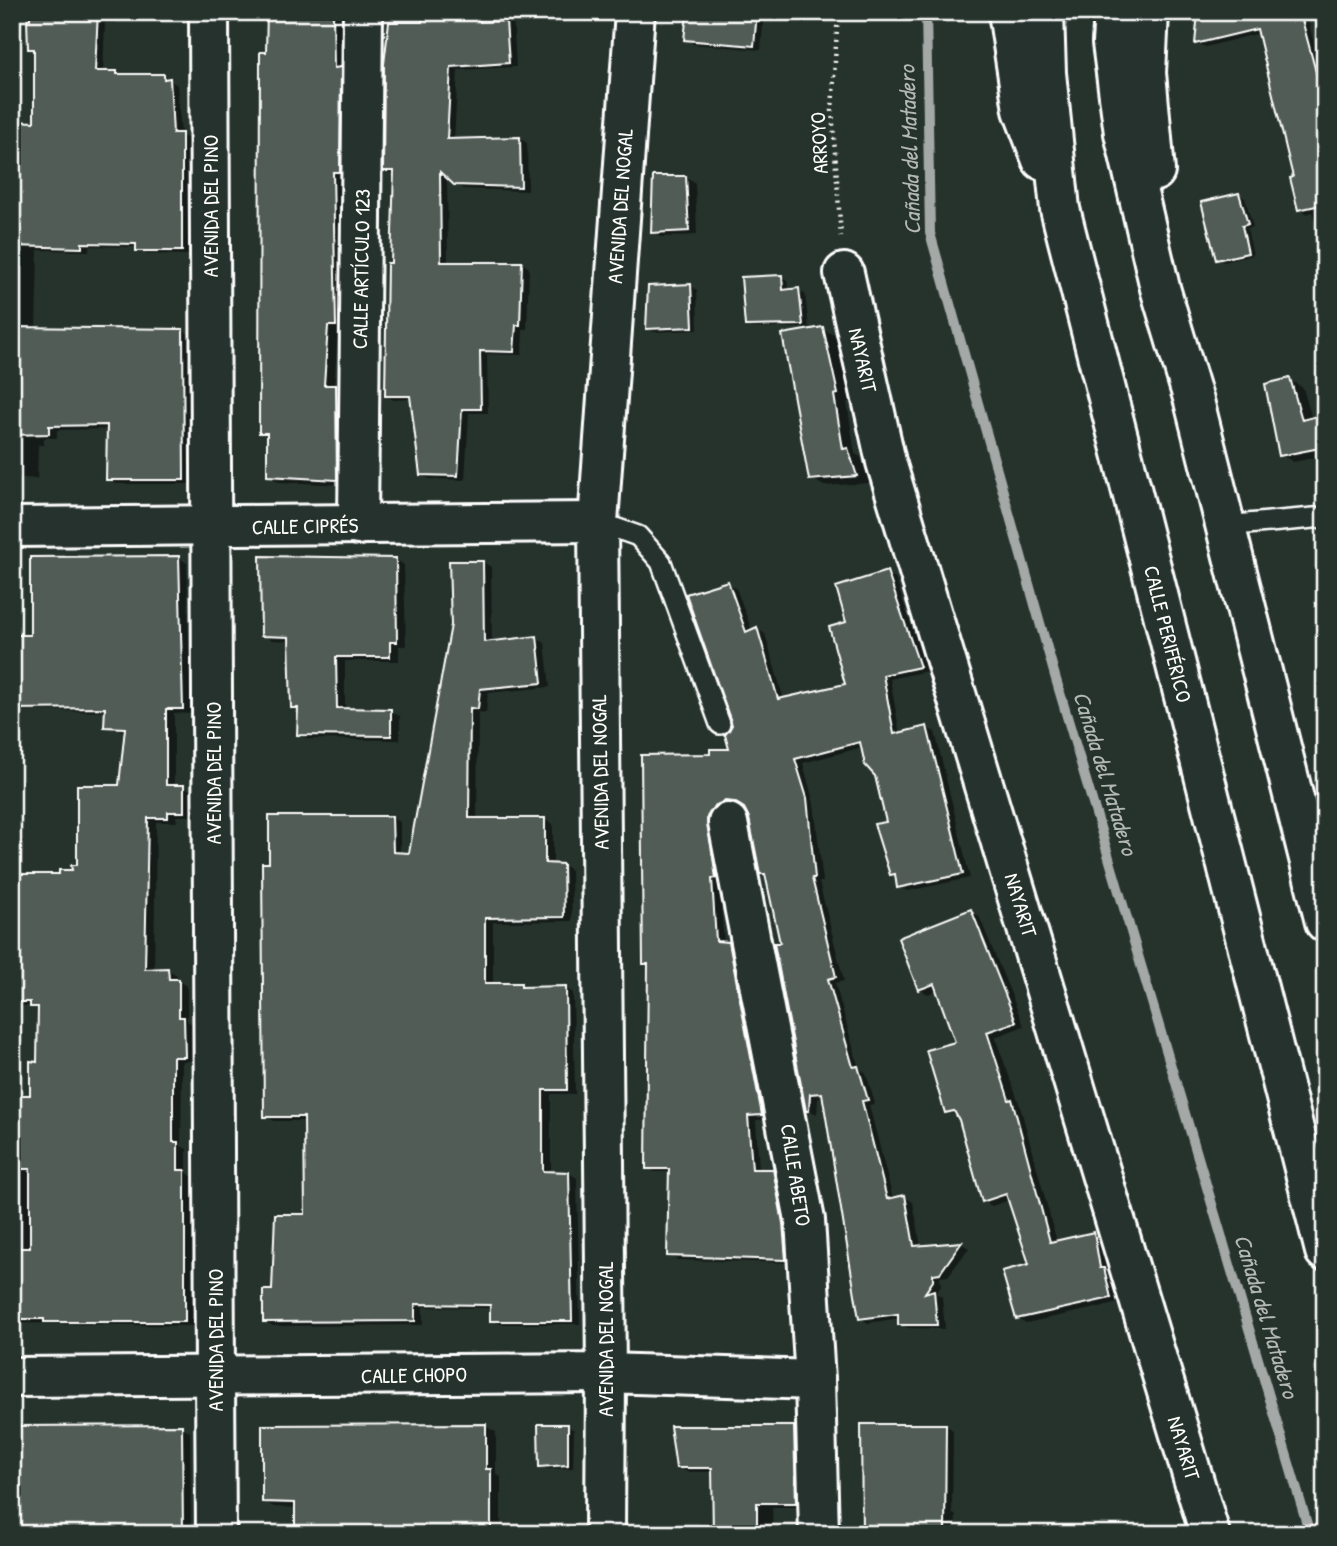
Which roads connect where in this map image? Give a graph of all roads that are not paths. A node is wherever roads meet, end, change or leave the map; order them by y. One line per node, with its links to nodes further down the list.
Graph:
1 (209, 12): 16 (main road, AVENIDA DEL PINO)
2 (363, 12): 13 (main road, CALLE ARTÍCULO 123)
3 (635, 12): 12 (main road, AVENIDA DEL NOGAL)
4 (1008, 12): 8 (main road)
5 (1044, 12): 8 (main road, CALLE PERIFÉRICO)
6 (1114, 12): 10 (main road)
7 (1149, 12): 10 (main road)
8 (1060, 209): 20 (main road, CALLE PERIFÉRICO)
9 (844, 273): 28 (main road, NAYARIT)
10 (1194, 401): 14 (main road)
11 (1325, 517): 14 (lane)
12 (598, 522): 13 (main road, CALLE CIPRÉS); 17 (lane); 21 (main road, AVENIDA DEL NOGAL)
13 (358, 526): 16 (main road, CALLE CIPRÉS)
14 (1224, 526): 19 (main road)
15 (12, 527): 16 (main road, CALLE CIPRÉS)
16 (212, 527): 23 (main road, AVENIDA DEL PINO)
17 (720, 724)
18 (728, 823): 24 (main road, CALLE ABETO)
19 (1325, 922)
20 (1325, 1251)
21 (606, 1373): 23 (main road, CALLE CHOPO); 24 (main road, CALLE CHOPO); 26 (main road, AVENIDA DEL NOGAL)
22 (12, 1377): 23 (main road, CALLE CHOPO)
23 (215, 1377): 25 (main road, AVENIDA DEL PINO)
24 (816, 1380): 27 (main road, CALLE ABETO)
25 (216, 1534)
26 (605, 1534)
27 (819, 1534)
28 (1210, 1534)

